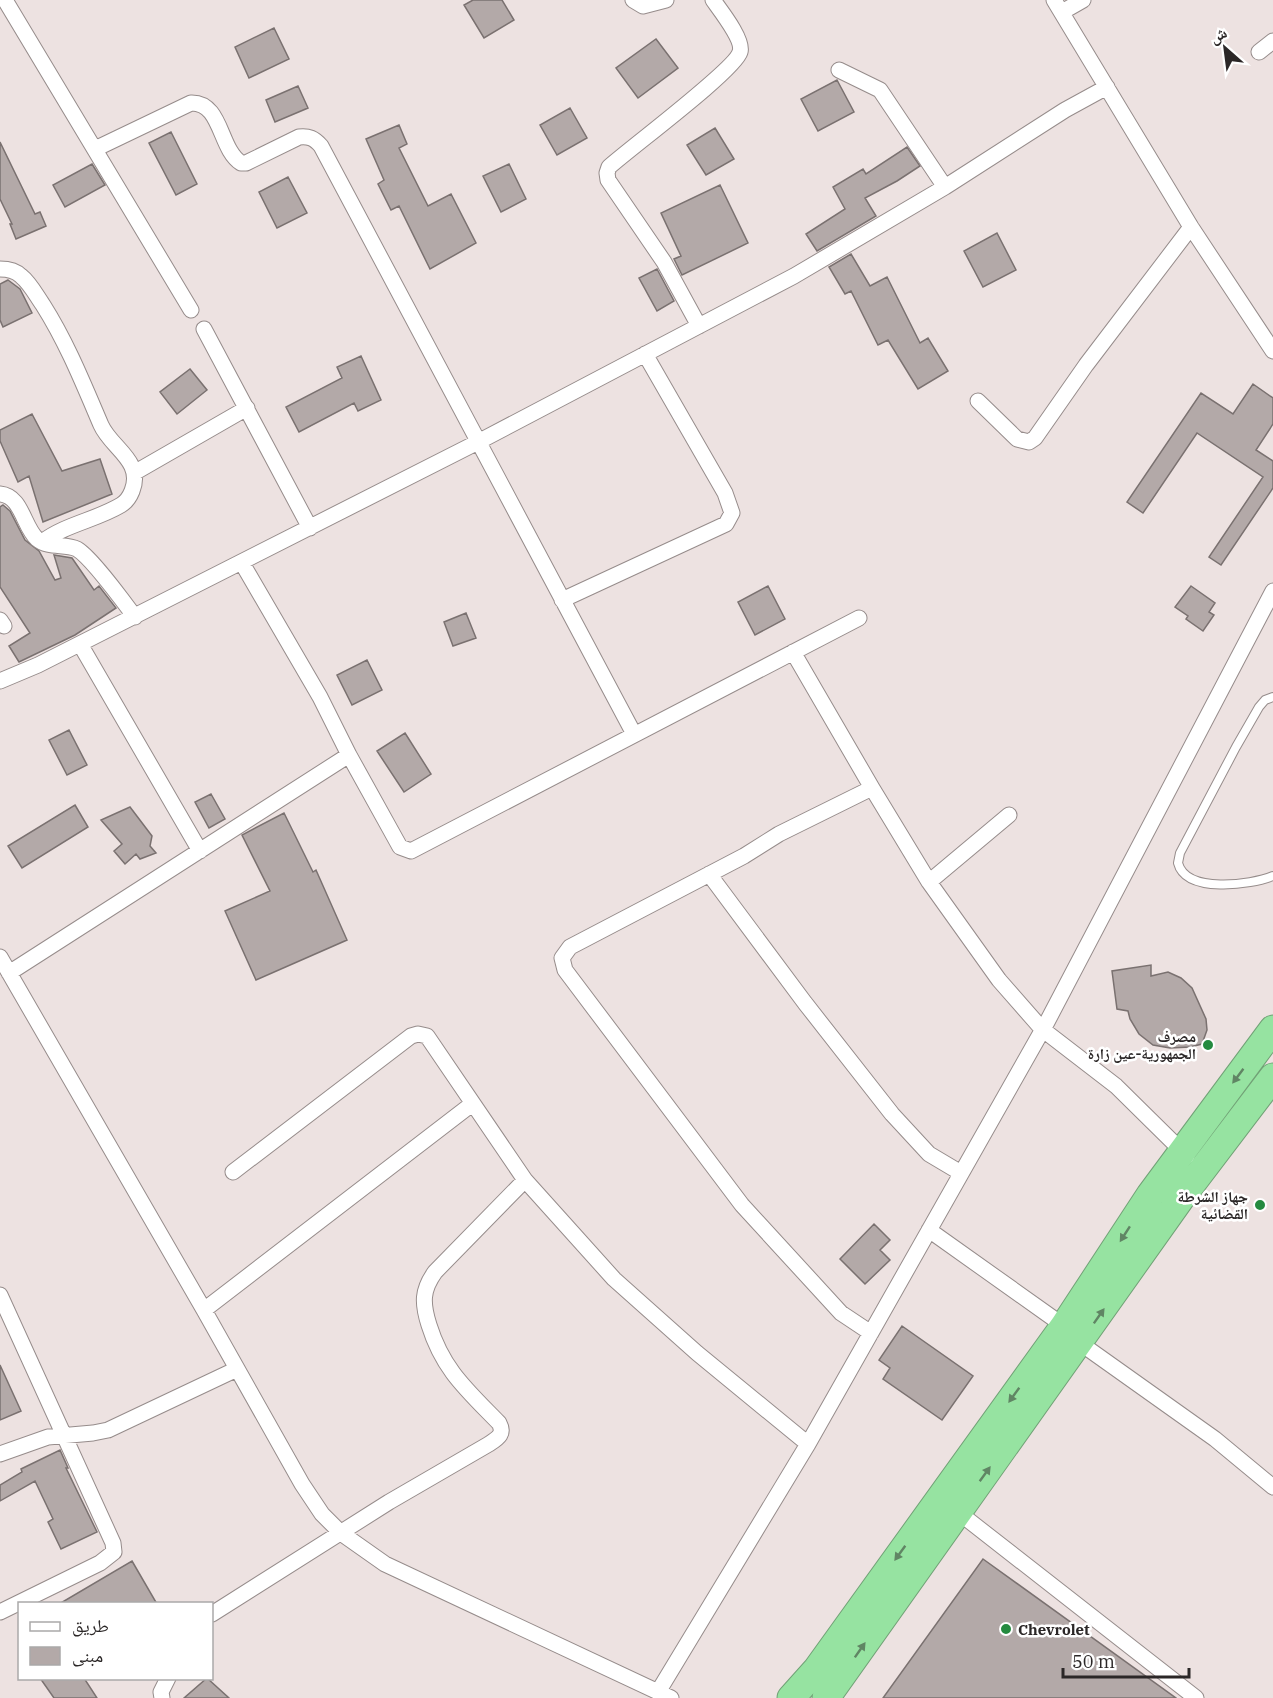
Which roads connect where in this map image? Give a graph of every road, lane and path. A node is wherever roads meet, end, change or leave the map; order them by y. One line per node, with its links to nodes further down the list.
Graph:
1 (5, 0): 11 (street)
2 (633, 0): 3 (street)
3 (666, 0)
4 (713, 0): 16 (street)
5 (1083, 0): 6 (street)
6 (1058, 6): 10 (street)
7 (1273, 41): 8 (street)
8 (1259, 52)
9 (839, 70): 12 (street)
10 (1107, 87): 12 (street); 13 (street)
11 (94, 149): 15 (street); 22 (street)
12 (945, 187): 16 (street)
13 (1191, 227): 18 (street); 20 (street)
14 (0, 269): 23 (street)
15 (191, 310)
16 (699, 326): 19 (street)
17 (204, 329): 21 (street)
18 (1273, 351)
19 (645, 354): 22 (street); 29 (street)
20 (978, 401)
21 (247, 408): 23 (street); 25 (street)
22 (478, 442): 25 (street); 29 (street)
23 (134, 473): 26 (street)
24 (0, 494): 26 (street)
25 (310, 528): 27 (street)
26 (42, 542): 30 (street)
27 (242, 563): 30 (street); 37 (street)
28 (1273, 592): 46 (street)
29 (562, 600): 36 (street)
30 (135, 616): 32 (street)
31 (859, 618): 33 (street)
32 (80, 644): 34 (street); 40 (street)
33 (793, 652): 36 (street); 38 (street)
34 (0, 681)
35 (1273, 697): 42 (lane)
36 (634, 734): 37 (street)
37 (350, 755): 40 (street)
38 (872, 788): 41 (street); 43 (street)
39 (1009, 815): 43 (street)
40 (200, 851): 45 (street)
41 (709, 874): 53 (street); 58 (street)
42 (1273, 876)
43 (930, 882): 46 (street)
44 (0, 957): 45 (street)
45 (9, 973): 57 (street)
46 (1042, 1029): 50 (street); 53 (street)
47 (1273, 1029): 50 (highway, one-way to 50)
48 (1273, 1077): 51 (highway)
49 (472, 1104): 52 (street); 54 (street); 57 (street)
50 (1182, 1151): 51 (street); 59 (highway, one-way to 59)
51 (1203, 1170): 59 (highway, one-way to 51)
52 (233, 1172)
53 (961, 1173): 55 (street)
54 (525, 1180): 62 (street); 66 (street)
55 (929, 1230): 58 (street); 59 (street)
56 (0, 1295): 61 (street)
57 (204, 1310): 60 (street)
58 (871, 1333): 62 (street)
59 (1072, 1335): 64 (street); 65 (highway, one-way to 59); 74 (highway, one-way to 74)
60 (237, 1369): 61 (street); 66 (street)
61 (63, 1435): 63 (street); 67 (street)
62 (808, 1444): 72 (street)
63 (0, 1454)
64 (1273, 1487)
65 (958, 1512): 75 (highway, one-way to 65); 76 (street)
66 (341, 1533): 70 (street); 72 (street)
67 (20, 1602)
68 (18, 1603): 69 (street)
69 (0, 1612)
70 (213, 1613)
71 (167, 1680): 73 (street)
72 (665, 1695)
73 (162, 1698)
74 (791, 1698)
75 (826, 1698)
76 (1196, 1698)

